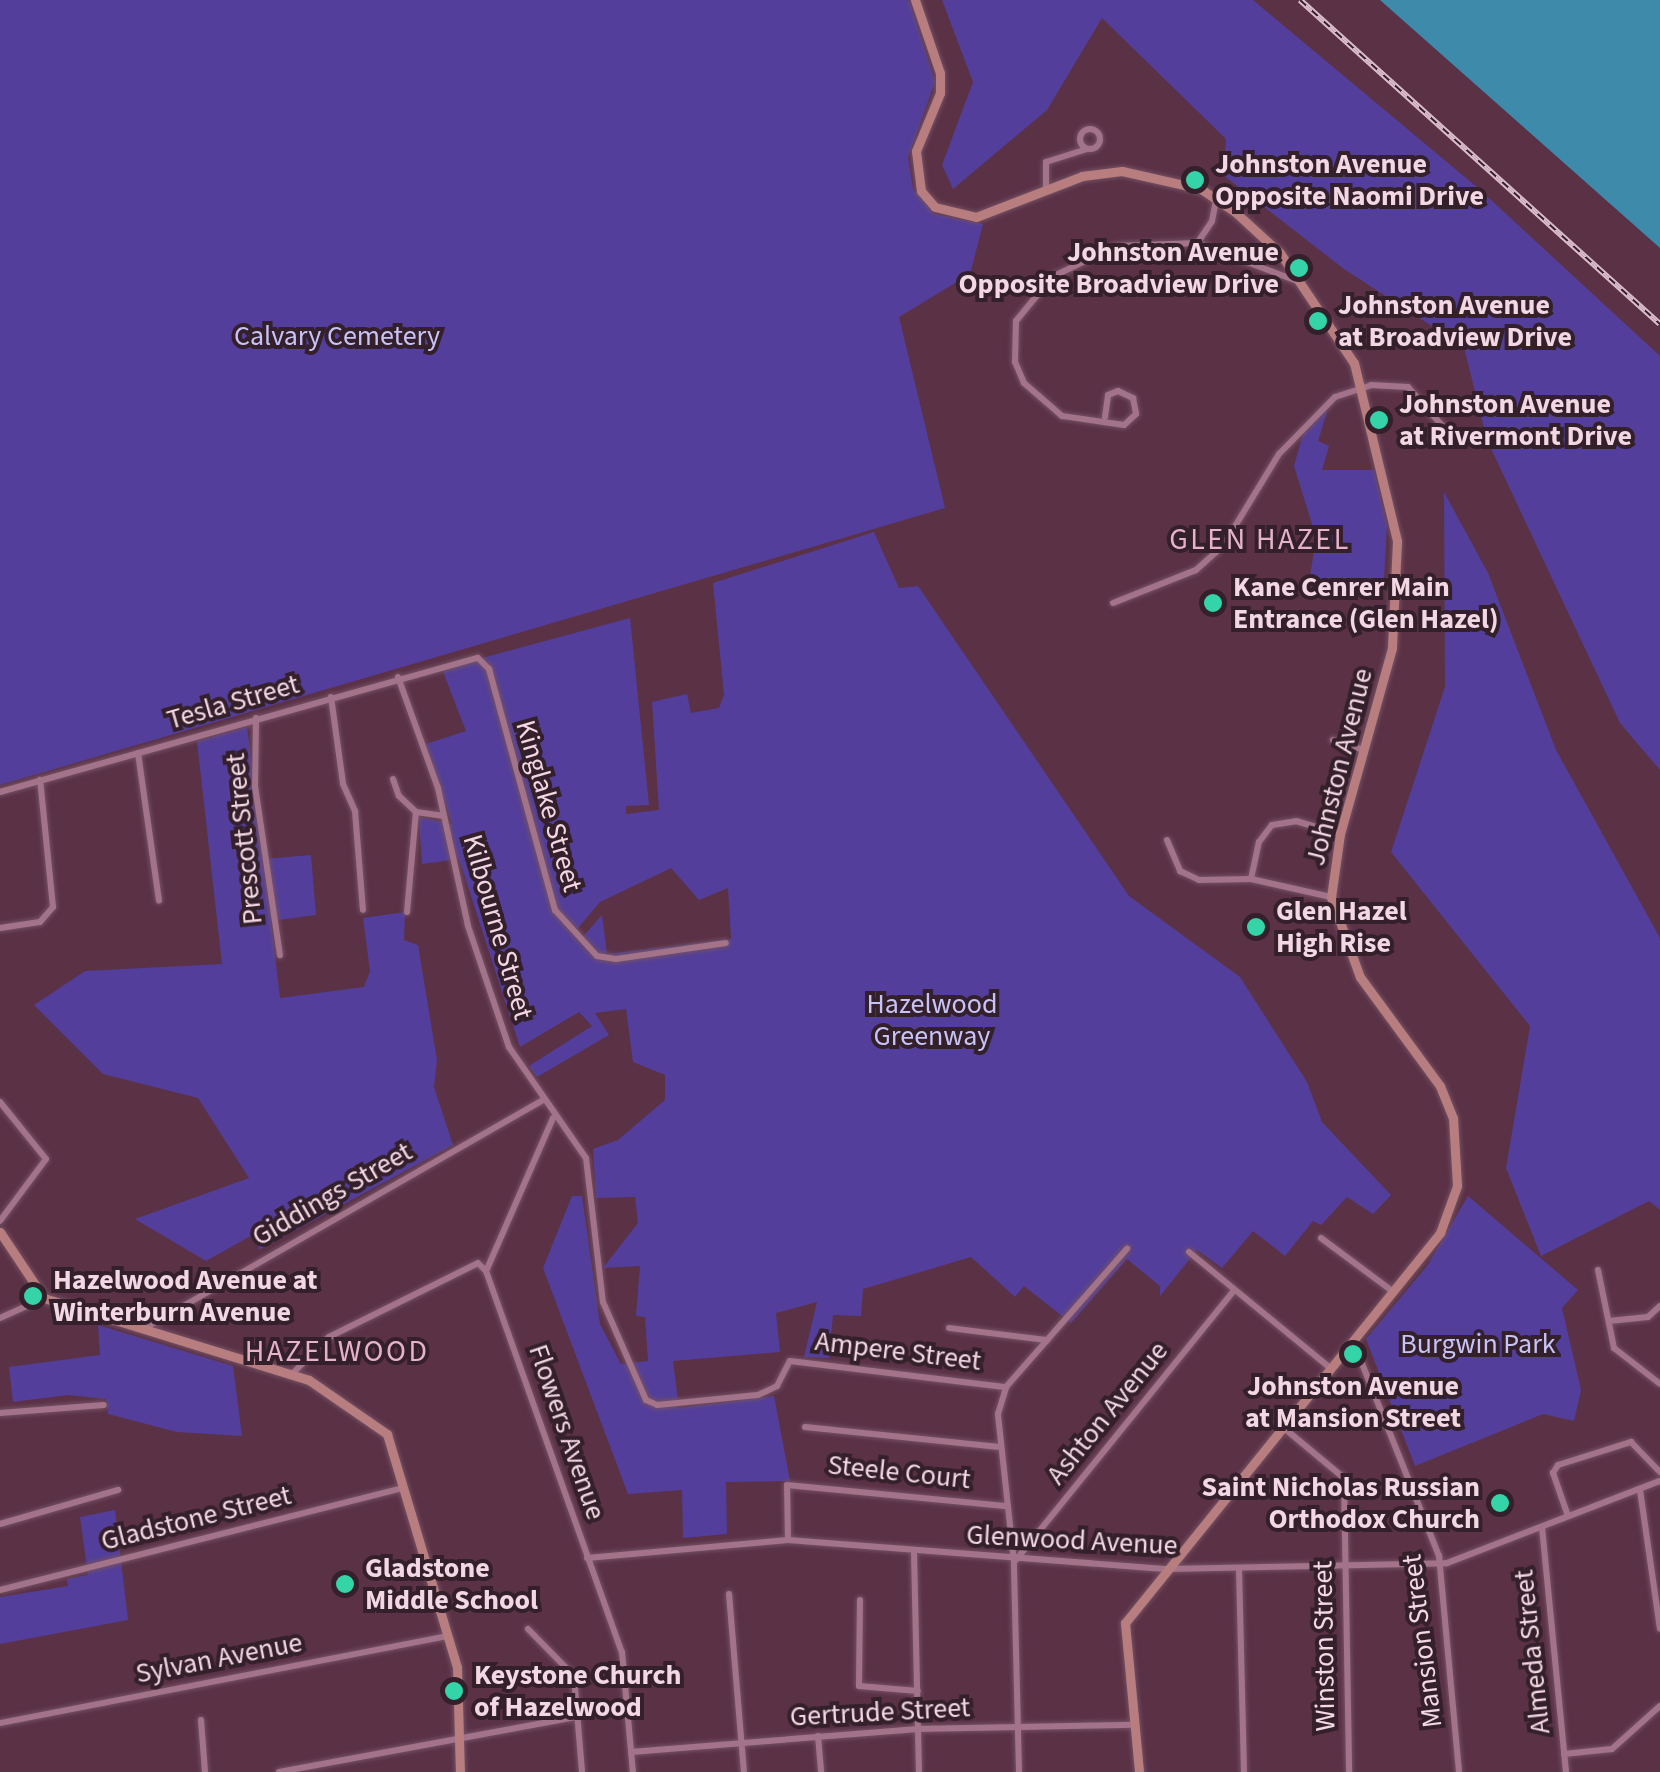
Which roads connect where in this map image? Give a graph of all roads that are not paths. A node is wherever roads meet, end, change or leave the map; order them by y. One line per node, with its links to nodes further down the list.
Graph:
1 (915, 0): 5 (street, Johnston Avenue)
2 (1080, 142): 3 (street); 3 (street); 4 (street)
3 (1087, 149): 4 (street)
4 (1072, 152): 5 (street)
5 (1046, 191): 6 (street, Johnston Avenue)
6 (1216, 199): 7 (street); 8 (street, Johnston Avenue)
7 (1197, 243): 8 (street); 10 (street)
8 (1303, 284): 9 (street, Johnston Avenue)
9 (1360, 386): 11 (street); 12 (street); 18 (street, Johnston Avenue)
10 (1105, 417): 10 (street)
11 (1454, 439)
12 (1113, 602)
13 (478, 658): 14 (street, Tesla Street); 33 (street, Kinglake Street)
14 (398, 678): 15 (street, Tesla Street); 24 (street, Kilbourne Street)
15 (331, 697): 16 (street, Tesla Street); 30 (street)
16 (256, 718): 19 (street, Tesla Street); 34 (street, Prescott Street)
17 (1333, 740): 18 (street)
18 (1364, 750): 25 (street, Johnston Avenue)
19 (138, 753): 21 (street, Tesla Street); 29 (street)
20 (393, 779): 23 (street)
21 (40, 780): 22 (street, Tesla Street); 32 (street)
22 (0, 792)
23 (416, 812): 24 (street); 31 (street)
24 (444, 816): 35 (street, Kilbourne Street)
25 (1340, 834): 27 (street); 28 (street, Johnston Avenue)
26 (1167, 840): 27 (street)
27 (1251, 880): 28 (street)
28 (1331, 897): 46 (street, Johnston Avenue)
29 (159, 901)
30 (362, 910)
31 (408, 912)
32 (0, 928)
33 (726, 943)
34 (280, 954)
35 (543, 1100): 37 (street, Kilbourne Street); 52 (street, Giddings Street)
36 (0, 1102): 38 (street)
37 (553, 1118): 44 (street); 58 (street, Kilbourne Street)
38 (0, 1221)
39 (0, 1232): 47 (street)
40 (1321, 1238): 46 (street)
41 (1126, 1249): 53 (street)
42 (1189, 1252): 45 (street)
43 (1598, 1270): 50 (street)
44 (486, 1271): 56 (street); 76 (street, Flowers Avenue)
45 (1234, 1291): 55 (street); 77 (street, Ashton Avenue)
46 (1392, 1292): 54 (street, Johnston Avenue)
47 (44, 1298): 49 (street); 52 (street)
48 (1660, 1306): 50 (street)
49 (0, 1318)
50 (1609, 1321): 57 (street)
51 (949, 1328): 53 (street)
52 (144, 1330): 56 (street)
53 (1047, 1340): 59 (street)
54 (1353, 1340): 55 (street, Johnston Avenue); 78 (street, Mansion Street)
55 (1330, 1368): 63 (street, Johnston Avenue)
56 (292, 1374): 67 (street)
57 (1660, 1384)
58 (777, 1386): 59 (street, Ampere Street)
59 (1006, 1386): 64 (street)
60 (104, 1405): 61 (street)
61 (0, 1414)
62 (806, 1427): 64 (street)
63 (1284, 1428): 79 (street, Winston Street); 81 (street, Johnston Avenue)
64 (996, 1447): 70 (street)
65 (1660, 1472): 71 (street)
66 (1660, 1481): 69 (street, Glenwood Avenue)
67 (404, 1488): 82 (street, Gladstone Street); 87 (street)
68 (118, 1490): 72 (street)
69 (1640, 1490): 71 (street, Glenwood Avenue); 86 (street)
70 (1006, 1506): 74 (street, Steele Court); 77 (street)
71 (1568, 1516): 73 (street, Glenwood Avenue)
72 (0, 1524)
73 (1542, 1527): 78 (street, Glenwood Avenue); 100 (street, Almeda Street)
74 (788, 1540): 75 (street, Glenwood Avenue); 76 (street, Glenwood Avenue)
75 (914, 1553): 77 (street, Glenwood Avenue); 88 (street)
76 (587, 1558): 99 (street, Flowers Avenue)
77 (1014, 1562): 81 (street, Glenwood Avenue); 94 (street)
78 (1440, 1564): 79 (street, Glenwood Avenue); 114 (street, Mansion Street)
79 (1345, 1566): 80 (street, Glenwood Avenue); 113 (street, Winston Street)
80 (1239, 1568): 81 (street, Glenwood Avenue); 112 (street)
81 (1168, 1570): 93 (street, Johnston Avenue)
82 (0, 1590)
83 (729, 1594): 98 (street)
84 (860, 1600): 88 (street)
85 (528, 1629): 90 (street)
86 (1660, 1630)
87 (447, 1636): 92 (street, Sylvan Avenue); 97 (street)
88 (918, 1691): 95 (street)
89 (1660, 1706): 100 (street)
90 (577, 1717): 97 (street); 105 (street)
91 (201, 1720): 102 (street)
92 (0, 1722)
93 (1132, 1724): 94 (street, Gertrude Street); 111 (street, Johnston Avenue)
94 (1018, 1728): 95 (street, Gertrude Street); 110 (street)
95 (918, 1729): 96 (street, Gertrude Street); 109 (street)
96 (818, 1736): 98 (street, Gertrude Street); 108 (street)
97 (459, 1740): 101 (street); 104 (street)
98 (742, 1744): 99 (street, Gertrude Street); 107 (street)
99 (631, 1752): 106 (street, Flowers Avenue)
100 (1564, 1754): 115 (street, Almeda Street)
101 (295, 1771): 103 (street)
102 (205, 1772)
103 (280, 1772)
104 (460, 1772)
105 (582, 1772)
106 (632, 1772)
107 (744, 1772)
108 (821, 1772)
109 (920, 1772)
110 (1019, 1772)
111 (1139, 1772)
112 (1244, 1772)
113 (1349, 1772)
114 (1459, 1772)
115 (1566, 1772)

